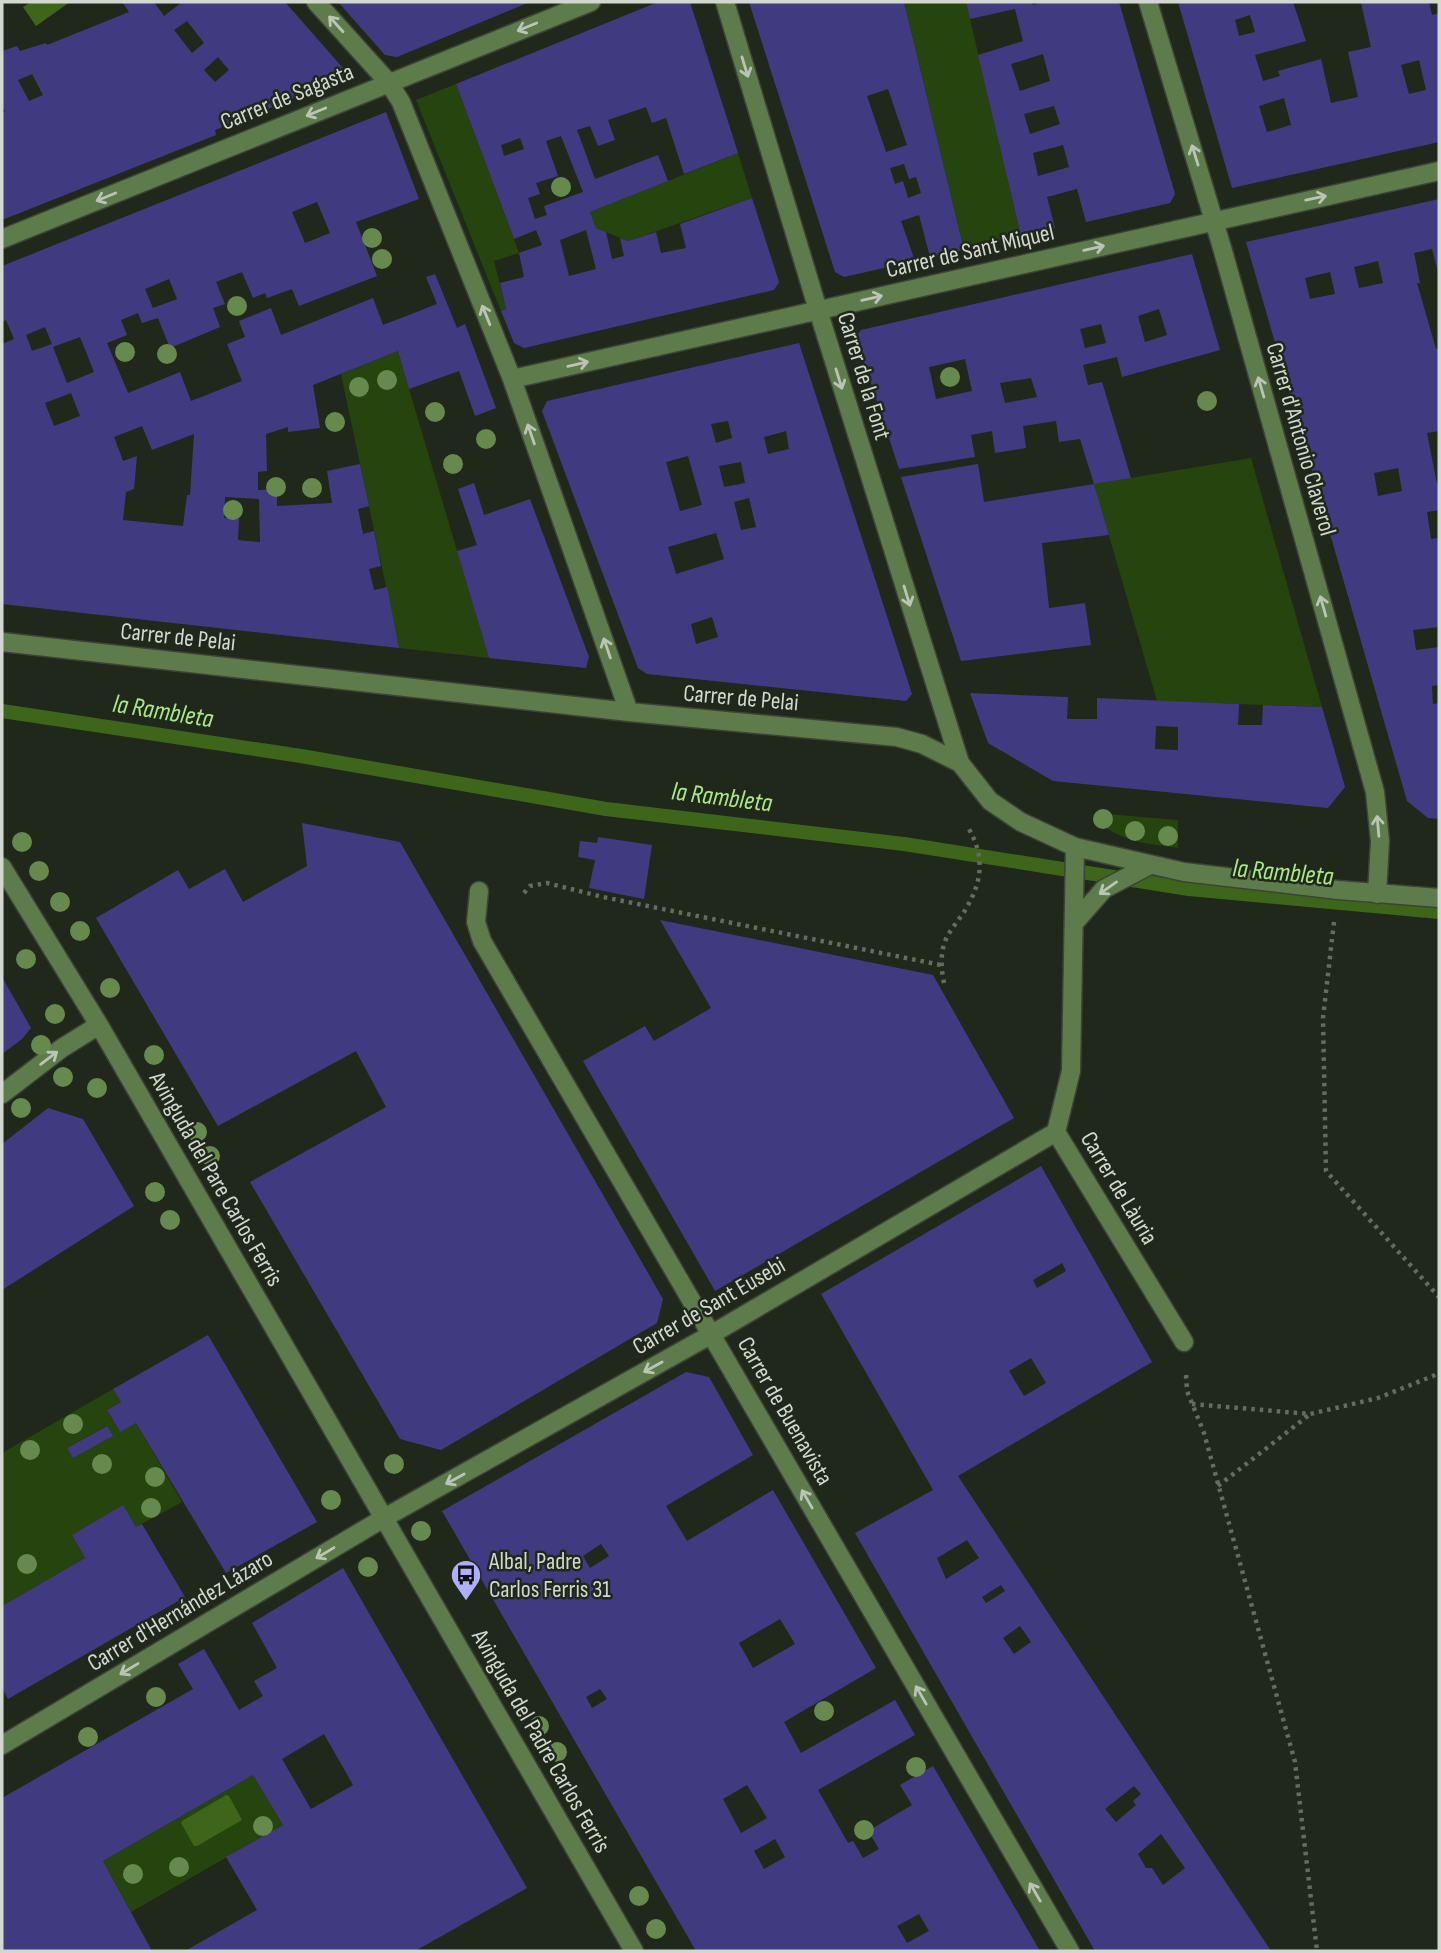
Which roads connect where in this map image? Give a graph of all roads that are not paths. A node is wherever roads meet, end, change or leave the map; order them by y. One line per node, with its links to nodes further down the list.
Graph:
1 (316, 2): 6 (street, one-way to 1)
2 (591, 2): 5 (street, Carrer de Sagasta)
3 (726, 2): 10 (street, Carrer de la Font, one-way to 10)
4 (1149, 2): 8 (street, Carrer d'Antonio Claverol, one-way to 4)
5 (567, 6): 6 (street, Carrer de Sagasta, one-way to 6)
6 (389, 83): 9 (street, Carrer de Sagasta, one-way to 9); 11 (street, one-way to 6)
7 (1439, 171): 8 (street, Carrer de Sant Miquel, one-way to 7)
8 (1214, 221): 10 (street, Carrer de Sant Miquel, one-way to 8); 19 (street, Carrer d'Antonio Claverol, one-way to 8)
9 (2, 239)
10 (818, 310): 11 (street, Carrer de Sant Miquel, one-way to 10); 14 (street, Carrer de la Font, one-way to 14)
11 (512, 379): 13 (street, one-way to 11)
12 (2, 642): 13 (street, Carrer de Pelai)
13 (629, 712): 14 (street, Carrer de Pelai)
14 (960, 763): 15 (street, Carrer de Pelai)
15 (1076, 847): 16 (street, Carrer de Pelai); 21 (street, Carrer de Làuria)
16 (1150, 865): 19 (street, Carrer de Pelai); 21 (street, one-way to 21)
17 (2, 867): 22 (street, Avinguda del Pare Carlos Ferris)
18 (479, 891): 25 (street, Carrer de Buenavista)
19 (1377, 894): 20 (street, Carrer de Pelai)
20 (1439, 898)
21 (1074, 922): 24 (street, Carrer de Làuria)
22 (99, 1025): 23 (street, one-way to 22); 27 (street, Avinguda del Pare Carlos Ferris)
23 (2, 1094)
24 (1056, 1132): 25 (street, Carrer de Sant Eusebi); 26 (street, Carrer de Làuria)
25 (712, 1334): 27 (street, Carrer de Sant Eusebi, one-way to 27); 30 (street, Carrer de Buenavista, one-way to 25)
26 (1184, 1342)
27 (384, 1518): 28 (street, Carrer d'Hernández Lázaro, one-way to 28); 29 (street, Avinguda del Padre Carlos Ferris)
28 (2, 1745)
29 (634, 1951)
30 (1070, 1951)

